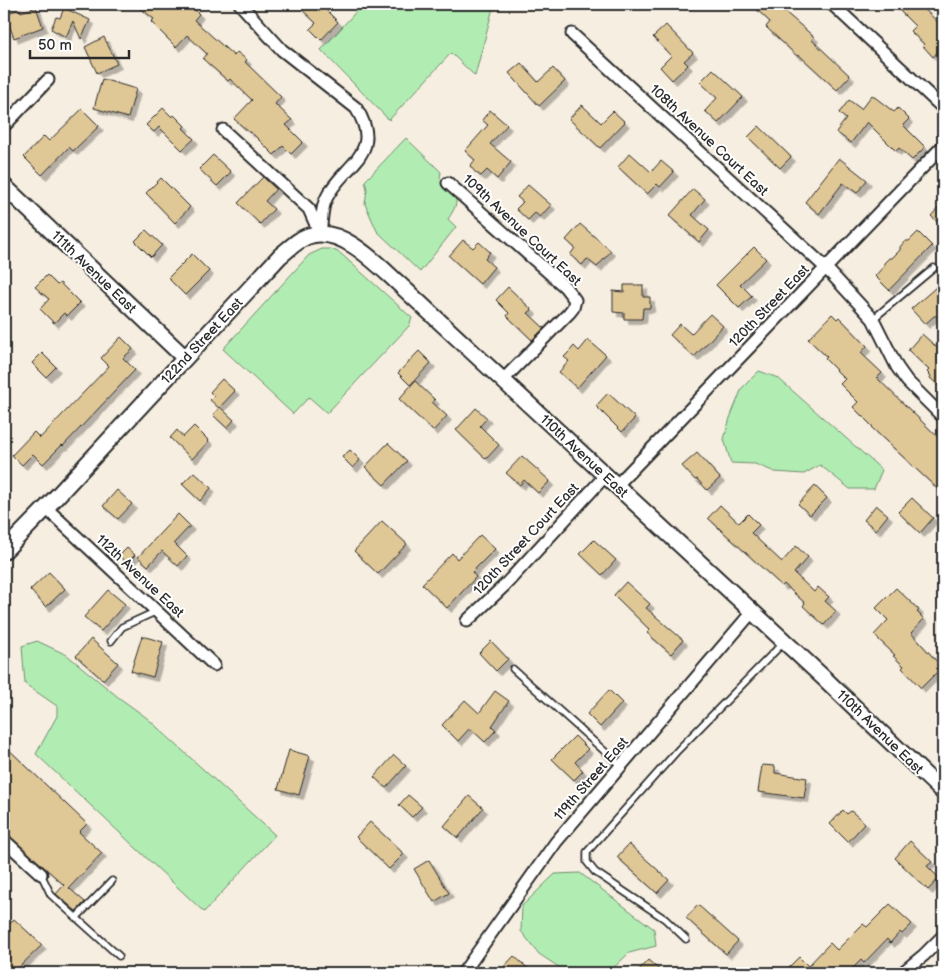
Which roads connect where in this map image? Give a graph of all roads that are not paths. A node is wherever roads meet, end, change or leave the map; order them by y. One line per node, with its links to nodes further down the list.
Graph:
1 (240, 4): 11 (street)
2 (832, 4): 5 (street)
3 (572, 34): 12 (street, 108th Avenue Court East)
4 (48, 80): 6 (street)
5 (943, 108)
6 (4, 126)
7 (223, 130): 11 (street)
8 (943, 146): 12 (street, 120th Street East)
9 (448, 182): 16 (street, 109th Avenue Court East)
10 (4, 186): 15 (street, 111th Avenue East)
11 (320, 234): 15 (street, 122nd Street East); 16 (street, 110th Avenue East)
12 (826, 268): 14 (street, 108th Avenue Court East); 19 (street, 120th Street East)
13 (934, 268): 14 (lane)
14 (873, 319): 17 (street, 108th Avenue Court East)
15 (185, 358): 20 (street, 122nd Street East)
16 (502, 381): 18 (street, 110th Avenue East)
17 (943, 417)
18 (605, 476): 19 (street, 110th Avenue East); 24 (street, 120th Street Court East)
19 (616, 486): 23 (street, 110th Avenue East)
20 (46, 508): 21 (street, 122nd Street East); 22 (street, 112th Avenue East)
21 (4, 551)
22 (156, 612): 25 (lane); 27 (street, 112th Avenue East)
23 (752, 612): 26 (street, 110th Avenue East); 29 (street, 119th Street East)
24 (467, 621)
25 (111, 641)
26 (784, 642): 30 (street, 110th Avenue East); 36 (lane)
27 (214, 665)
28 (512, 669): 29 (lane)
29 (621, 766): 38 (street, 119th Street East)
30 (943, 792)
31 (4, 840): 32 (street)
32 (41, 874): 34 (lane)
33 (112, 881): 34 (lane)
34 (76, 918): 37 (lane)
35 (943, 936): 39 (street)
36 (686, 940)
37 (119, 956)
38 (463, 973)
39 (902, 973)

